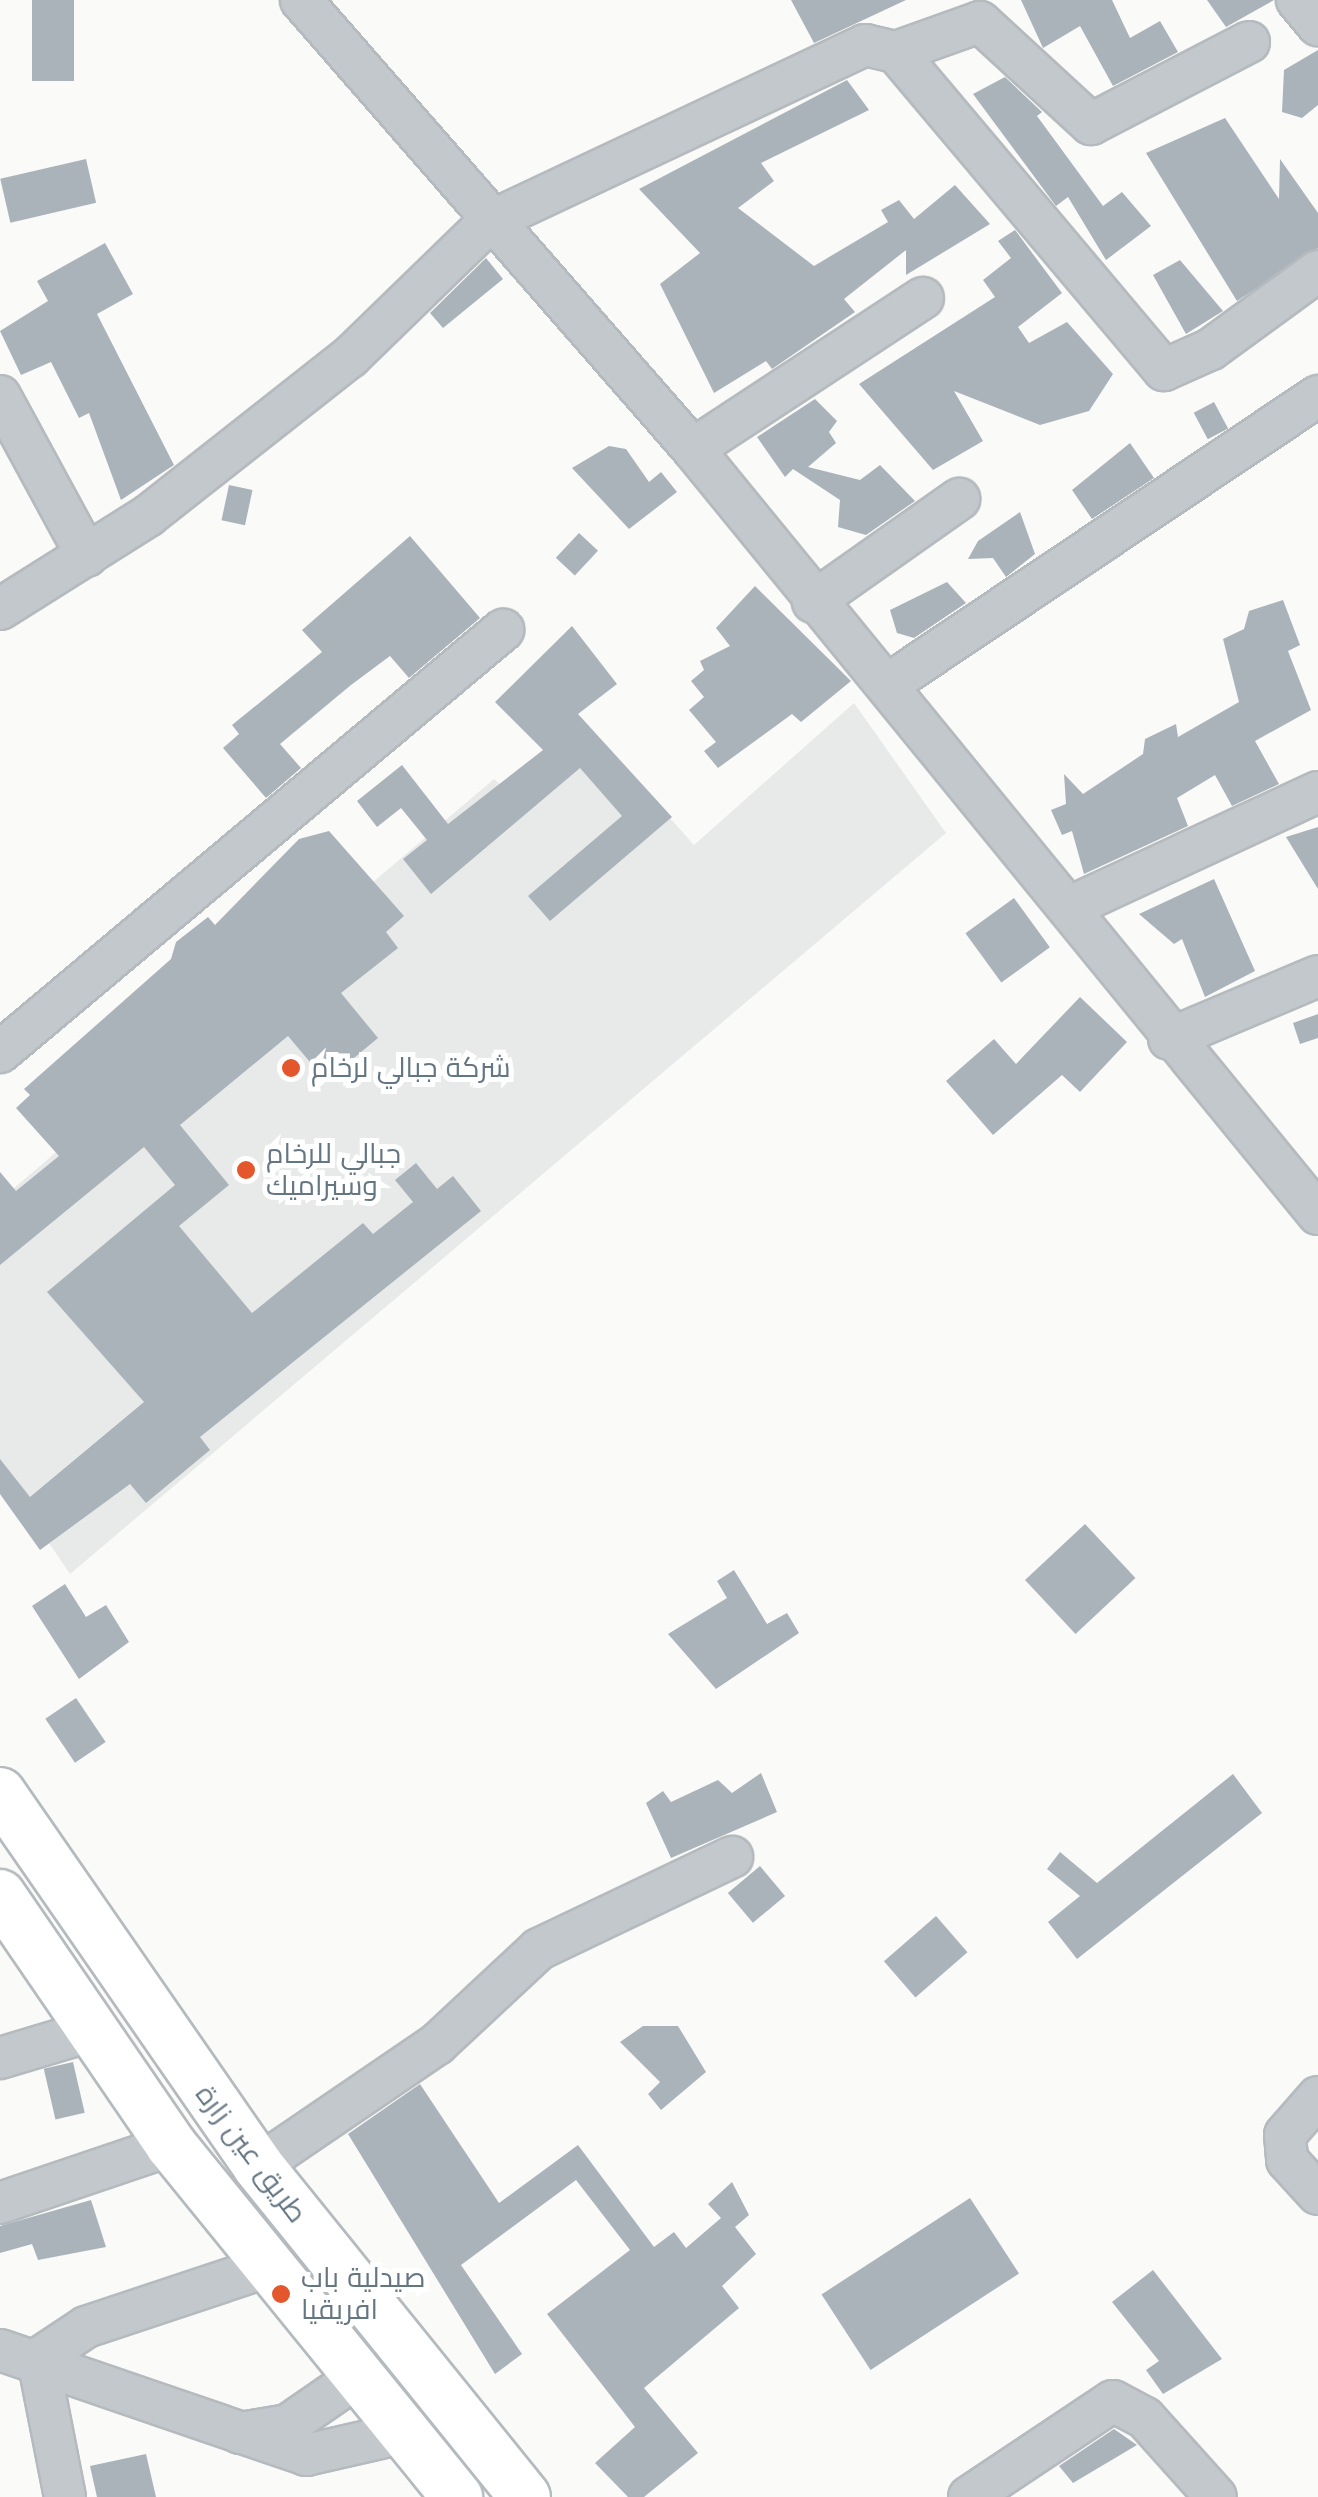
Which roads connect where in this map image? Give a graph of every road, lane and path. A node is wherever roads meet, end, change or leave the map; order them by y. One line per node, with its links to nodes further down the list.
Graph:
1 (301, 0): 6 (street)
2 (1297, 0): 3 (street)
3 (1318, 25)
4 (1249, 42): 5 (street)
5 (896, 52): 6 (street); 7 (street)
6 (489, 222): 11 (street); 13 (street)
7 (1318, 270)
8 (922, 298): 11 (street)
9 (0, 396): 13 (street)
10 (1318, 396): 17 (street)
11 (693, 449): 14 (street)
12 (959, 499): 14 (street)
13 (86, 556): 15 (street)
14 (813, 602): 17 (street)
15 (0, 609)
16 (503, 630): 22 (street)
17 (887, 685): 19 (street)
18 (1318, 792): 19 (street)
19 (1070, 908): 21 (street)
20 (1318, 976): 21 (street)
21 (1169, 1039): 23 (street)
22 (0, 1052)
23 (1318, 1214)
24 (0, 1793): 31 (main road, طريق عين زارة)
25 (732, 1857): 31 (street)
26 (5, 1913): 27 (main road, طريق عين زارة)
27 (90, 2031): 28 (street); 30 (main road, طريق عين زارة)
28 (0, 2058)
29 (1318, 2097): 32 (street)
30 (171, 2144): 33 (street); 34 (main road, طريق عين زارة)
31 (258, 2166): 41 (main road, طريق عين زارة)
32 (1318, 2194)
33 (0, 2203)
34 (266, 2267): 35 (street); 36 (main road, طريق عين زارة)
35 (19, 2354): 37 (street); 39 (street)
36 (356, 2378): 37 (street); 38 (main road, طريق عين زارة)
37 (236, 2433): 38 (street)
38 (403, 2433): 40 (main road, طريق عين زارة)
39 (65, 2497)
40 (456, 2497)
41 (525, 2497)
42 (969, 2497): 43 (street)
43 (1216, 2497)

